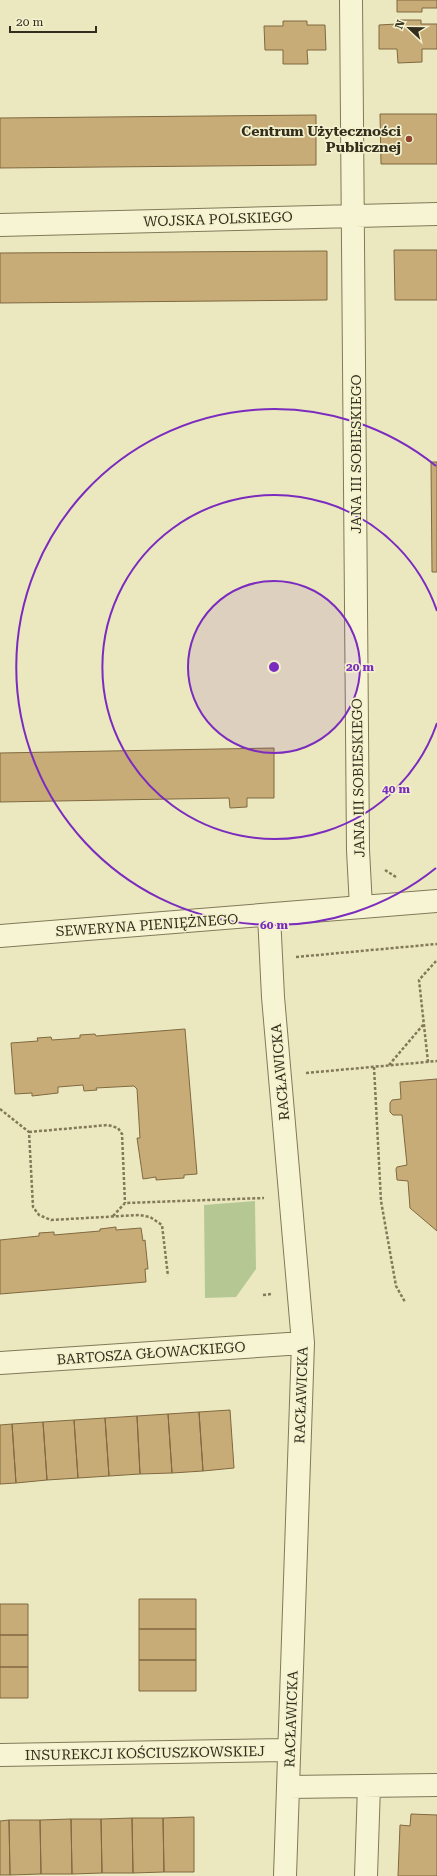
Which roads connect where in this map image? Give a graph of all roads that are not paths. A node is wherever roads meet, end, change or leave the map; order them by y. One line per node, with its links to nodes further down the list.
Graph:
1 (351, 0): 3 (street, JANA III SOBIESKIEGO)
2 (437, 214): 3 (street, WOJSKA POLSKIEGO)
3 (354, 215): 4 (street, WOJSKA POLSKIEGO); 6 (street, JANA III SOBIESKIEGO)
4 (0, 225)
5 (437, 901): 6 (street, SEWERYNA PIENIĘŻNEGO)
6 (361, 907): 7 (street, SEWERYNA PIENIĘŻNEGO)
7 (269, 915): 8 (street, SEWERYNA PIENIĘŻNEGO); 9 (street, RACŁAWICKA)
8 (0, 936)
9 (303, 1343): 10 (street, BARTOSZA GŁOWACKIEGO); 11 (street, RACŁAWICKA)
10 (0, 1363)
11 (290, 1750): 12 (street, INSUREKCJI KOŚCIUSZKOWSKIEJ); 15 (street, RACŁAWICKA)
12 (0, 1756)
13 (437, 1785): 14 (street)
14 (369, 1786): 15 (street); 17 (street)
15 (289, 1787): 16 (street, RACŁAWICKA)
16 (285, 1876)
17 (366, 1876)

